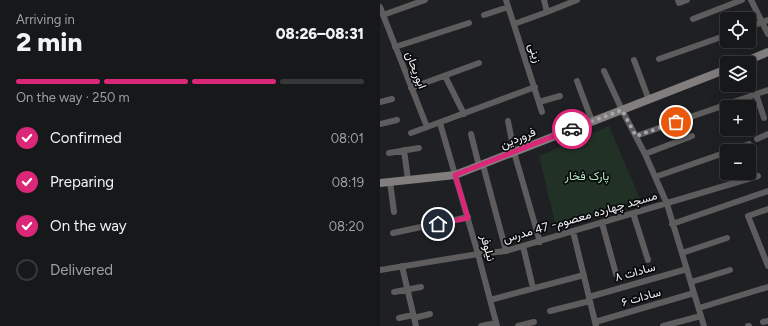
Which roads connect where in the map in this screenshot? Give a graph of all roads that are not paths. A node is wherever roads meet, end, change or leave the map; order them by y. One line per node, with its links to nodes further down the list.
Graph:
1 (425, 0): 12 (street)
2 (506, 0): 10 (street, زینی)
3 (544, 0): 11 (street)
4 (578, 0): 11 (street)
5 (687, 0): 8 (street)
6 (742, 0): 14 (street)
7 (751, 0): 15 (street)
8 (678, 1)
9 (380, 6): 12 (street, ابوریحان)
10 (508, 7): 13 (street); 17 (street, زینی)
11 (547, 12): 17 (street)
12 (383, 15): 20 (street, ابوریحان)
13 (484, 15)
14 (693, 19)
15 (765, 21): 18 (street)
16 (469, 23): 20 (street)
17 (514, 24): 30 (street, زینی)
18 (768, 34)
19 (720, 38): 23 (street)
20 (396, 47): 31 (street, ابوریحان)
21 (768, 52): 22 (street)
22 (756, 57)
23 (660, 59)
24 (634, 60): 36 (street)
25 (479, 63): 28 (street)
26 (604, 71): 41 (street)
27 (720, 72): 36 (street, فروردین)
28 (445, 76): 31 (street); 43 (street)
29 (577, 81): 47 (street)
30 (535, 87): 39 (street, زینی); 43 (street)
31 (411, 88): 50 (street, ابوریحان)
32 (768, 90): 33 (street)
33 (756, 94): 37 (street); 44 (street)
34 (560, 96): 39 (street)
35 (392, 99): 38 (street)
36 (649, 100): 41 (street, فروردین)
37 (741, 100)
38 (380, 102)
39 (539, 102): 42 (street, زینی)
40 (720, 108): 54 (street)
41 (622, 110): 47 (street, فروردین); 54 (street)
42 (542, 112)
43 (464, 114): 48 (street)
44 (764, 118)
45 (397, 120): 49 (street)
46 (508, 121): 59 (street)
47 (592, 122): 59 (street, فروردین)
48 (440, 123): 50 (street); 64 (street, نیلوفر)
49 (380, 124)
50 (427, 128): 51 (street)
51 (411, 133)
52 (471, 134): 63 (street)
53 (768, 134): 56 (street)
54 (636, 136): 61 (street)
55 (692, 136): 61 (street)
56 (757, 139)
57 (419, 148): 58 (street)
58 (404, 150): 60 (street); 67 (street)
59 (514, 152): 63 (street, فروردین); 81 (street)
60 (389, 153)
61 (645, 154): 66 (street)
62 (720, 154): 66 (street)
63 (481, 166): 64 (street, فروردین); 83 (street)
64 (455, 175): 67 (street, فروردین); 75 (street, نیلوفر)
65 (758, 176): 71 (street, مسجد چهارده معصوم- 47 مدرس)
66 (655, 177): 71 (street)
67 (408, 180): 68 (street, فروردین)
68 (390, 182): 69 (street, فروردین); 73 (street)
69 (380, 183)
70 (768, 191): 77 (street)
71 (667, 204): 74 (street, مسجد چهارده معصوم- 47 مدرس); 77 (street)
72 (768, 209): 88 (street)
73 (394, 212)
74 (633, 213): 76 (street, مسجد چهارده معصوم- 47 مدرس); 86 (street)
75 (468, 218): 79 (street); 85 (street, نیلوفر)
76 (602, 223): 78 (street, مسجد چهارده معصوم- 47 مدرس); 92 (street)
77 (672, 224): 84 (street)
78 (573, 231): 81 (street, مسجد چهارده معصوم- 47 مدرس); 93 (street)
79 (393, 233)
80 (727, 238): 84 (street)
81 (540, 242): 82 (street, مسجد چهارده معصوم- 47 مدرس)
82 (523, 246): 83 (street, مسجد چهارده معصوم- 47 مدرس); 97 (street)
83 (506, 251): 85 (street, مسجد چهارده معصوم- 47 مدرس)
84 (682, 253): 89 (street)
85 (478, 254): 87 (street, مسجد چهارده معصوم- 47 مدرس); 102 (street, نیلوفر)
86 (648, 260)
87 (402, 266): 90 (street, مسجد چهارده معصوم- 47 مدرس); 98 (street)
88 (768, 266)
89 (687, 269): 94 (street); 101 (street, سادات ۸)
90 (380, 270)
91 (730, 270): 94 (street)
92 (616, 274)
93 (584, 275): 97 (street); 101 (street)
94 (691, 282): 100 (street)
95 (768, 286): 103 (street)
96 (421, 287): 98 (street)
97 (533, 288): 102 (street)
98 (407, 289): 99 (street); 106 (street)
99 (394, 292)
100 (694, 293): 103 (street); 111 (street, سادات ۶)
101 (589, 299): 104 (street, سادات ۸); 111 (street)
102 (490, 300): 110 (street, نیلوفر)
103 (699, 308): 107 (street)
104 (550, 311)
105 (430, 314): 106 (street)
106 (414, 316): 108 (street); 112 (street)
107 (701, 316): 115 (street); 116 (street)
108 (399, 318)
109 (534, 322): 114 (street)
110 (497, 324): 113 (street)
111 (595, 324)
112 (416, 326)
113 (481, 326)
114 (518, 326)
115 (663, 326)
116 (704, 326)

